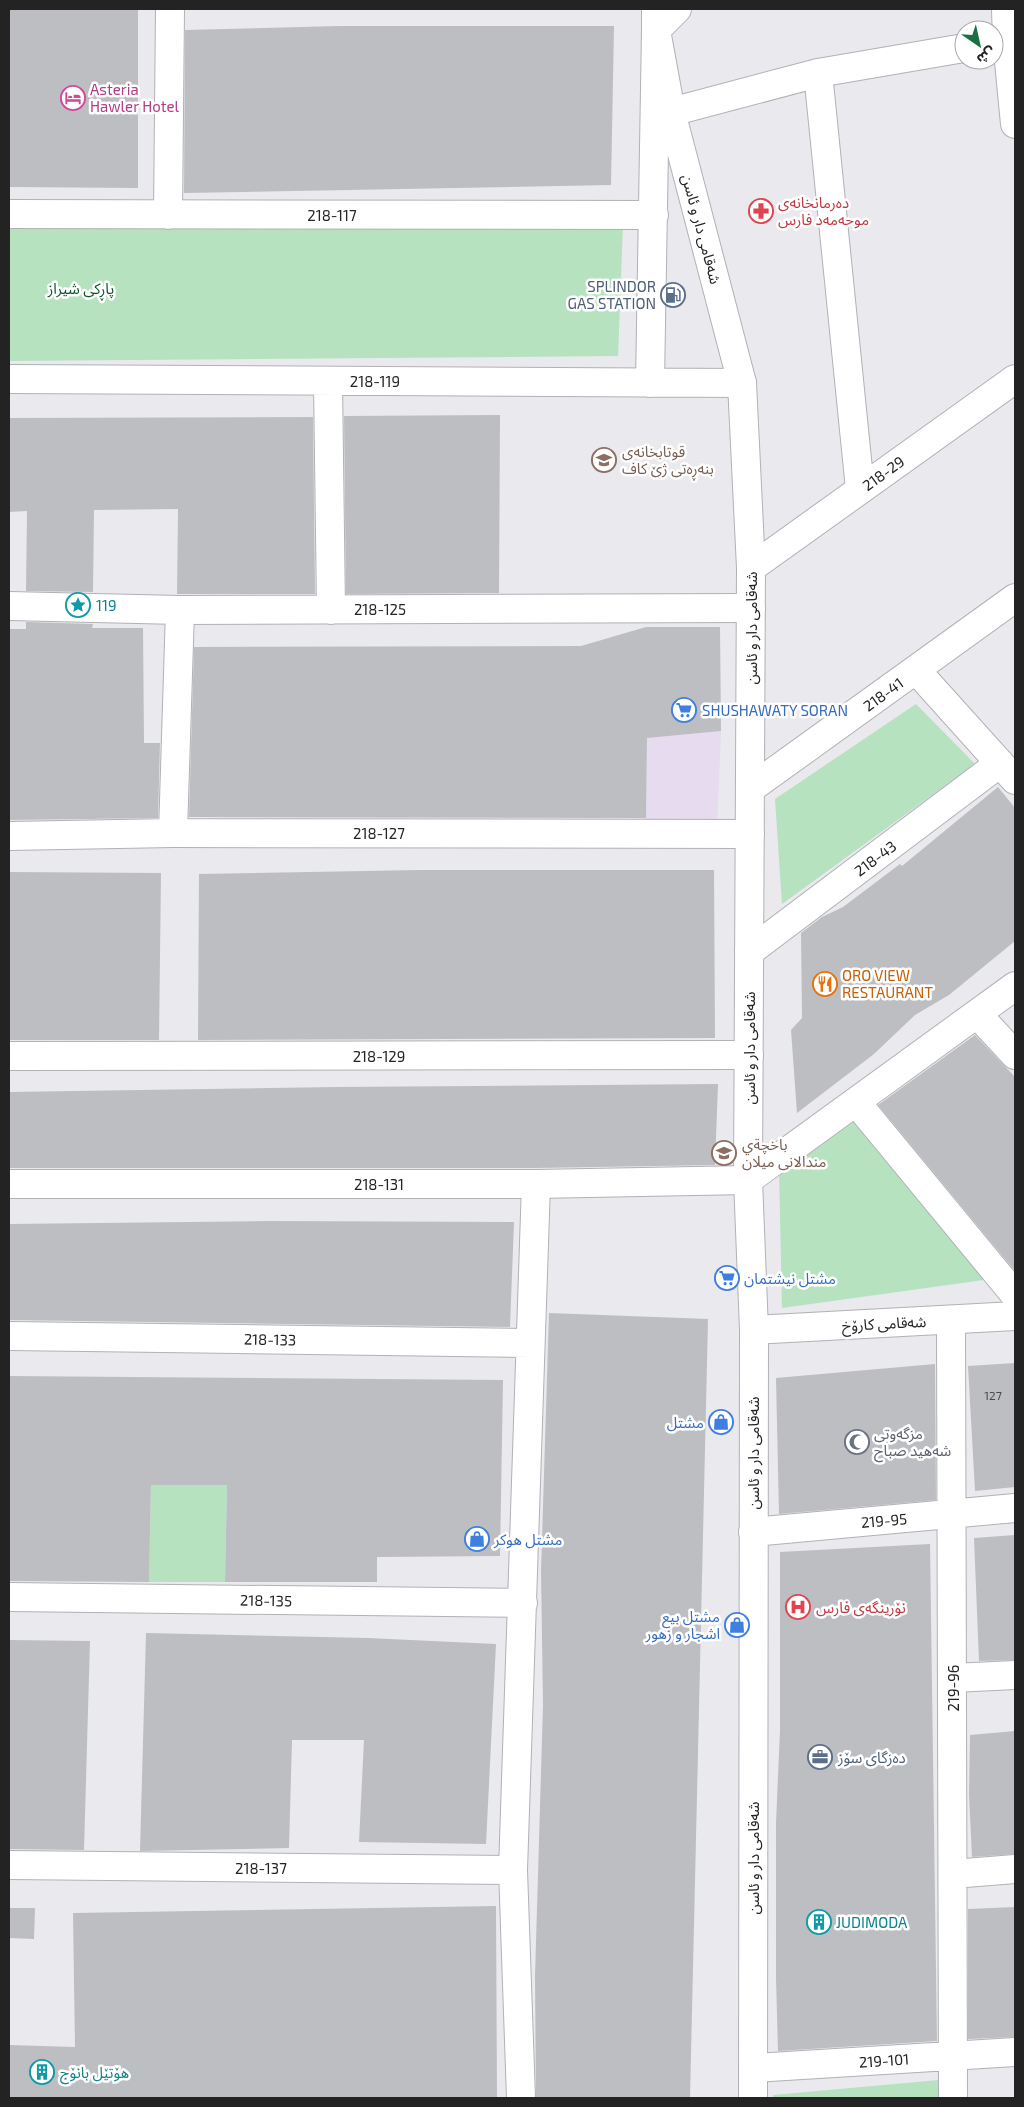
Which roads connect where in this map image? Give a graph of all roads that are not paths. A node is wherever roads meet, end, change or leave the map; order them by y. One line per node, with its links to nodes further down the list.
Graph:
1 (170, 9): 10 (street)
2 (677, 9): 3 (street)
3 (656, 20): 7 (street, شەقامی دار و ئاسن); 11 (street)
4 (954, 50): 6 (street)
5 (1004, 64): 8 (street)
6 (818, 73): 7 (street); 17 (street)
7 (671, 112): 16 (street, شەقامی دار و ئاسن)
8 (1015, 124)
9 (9, 214): 10 (street, 218-117)
10 (168, 215): 11 (street, 218-117)
11 (654, 215): 15 (street)
12 (9, 379): 14 (street, 218-119)
13 (1015, 379): 17 (street, 218-29)
14 (328, 381): 15 (street, 218-119); 23 (street)
15 (650, 383): 16 (street, 218-119)
16 (742, 383): 18 (street, شەقامی دار و ئاسن)
17 (860, 489): 18 (street, 218-29)
18 (751, 568): 21 (street, شەقامی دار و ئاسن)
19 (1015, 598): 24 (street, 218-41)
20 (9, 606): 22 (street, 218-125)
21 (751, 608): 23 (street, 218-125); 26 (street, شەقامی دار و ئاسن)
22 (180, 610): 23 (street, 218-125); 27 (street)
23 (332, 610)
24 (916, 670): 25 (street); 26 (street, 218-41)
25 (1008, 772): 30 (street, 218-43)
26 (750, 790): 28 (street, شەقامی دار و ئاسن)
27 (173, 833): 28 (street, 218-127); 29 (street, 218-127)
28 (750, 834): 30 (street, شەقامی دار و ئاسن)
29 (9, 836)
30 (749, 952): 33 (street, شەقامی دار و ئاسن)
31 (1015, 986): 32 (street)
32 (977, 1014): 34 (street); 36 (street)
33 (749, 1055): 35 (street, 218-129); 37 (street, شەقامی دار و ئاسن)
34 (1015, 1055)
35 (9, 1056)
36 (856, 1102): 37 (street); 40 (street)
37 (748, 1180): 39 (street, 218-131); 43 (street, شەقامی دار و ئاسن)
38 (9, 1184): 39 (street, 218-131)
39 (536, 1184): 45 (street)
40 (1015, 1295)
41 (1015, 1316): 42 (street, شەقامی کارۆخ)
42 (951, 1320): 43 (street, شەقامی کارۆخ); 47 (street, 219-96)
43 (754, 1330): 48 (street, شەقامی دار و ئاسن)
44 (9, 1336): 45 (street, 218-133)
45 (530, 1343): 50 (street)
46 (1015, 1508): 47 (street, 219-95)
47 (952, 1514): 48 (street, 219-95); 52 (street, 219-96)
48 (753, 1532): 59 (street, شەقامی دار و ئاسن)
49 (9, 1597): 50 (street, 218-135)
50 (523, 1603): 55 (street)
51 (1015, 1674): 52 (street)
52 (952, 1678): 56 (street, 219-96)
53 (9, 1865): 55 (street, 218-137)
54 (1015, 1869): 56 (street)
55 (513, 1870): 60 (street)
56 (953, 1874): 58 (street, 219-96)
57 (1015, 2052): 58 (street, 219-101)
58 (953, 2056): 59 (street, 219-101); 62 (street, 219-96)
59 (753, 2068): 61 (street, شەقامی دار و ئاسن)
60 (521, 2098)
61 (753, 2098)
62 (953, 2098)

